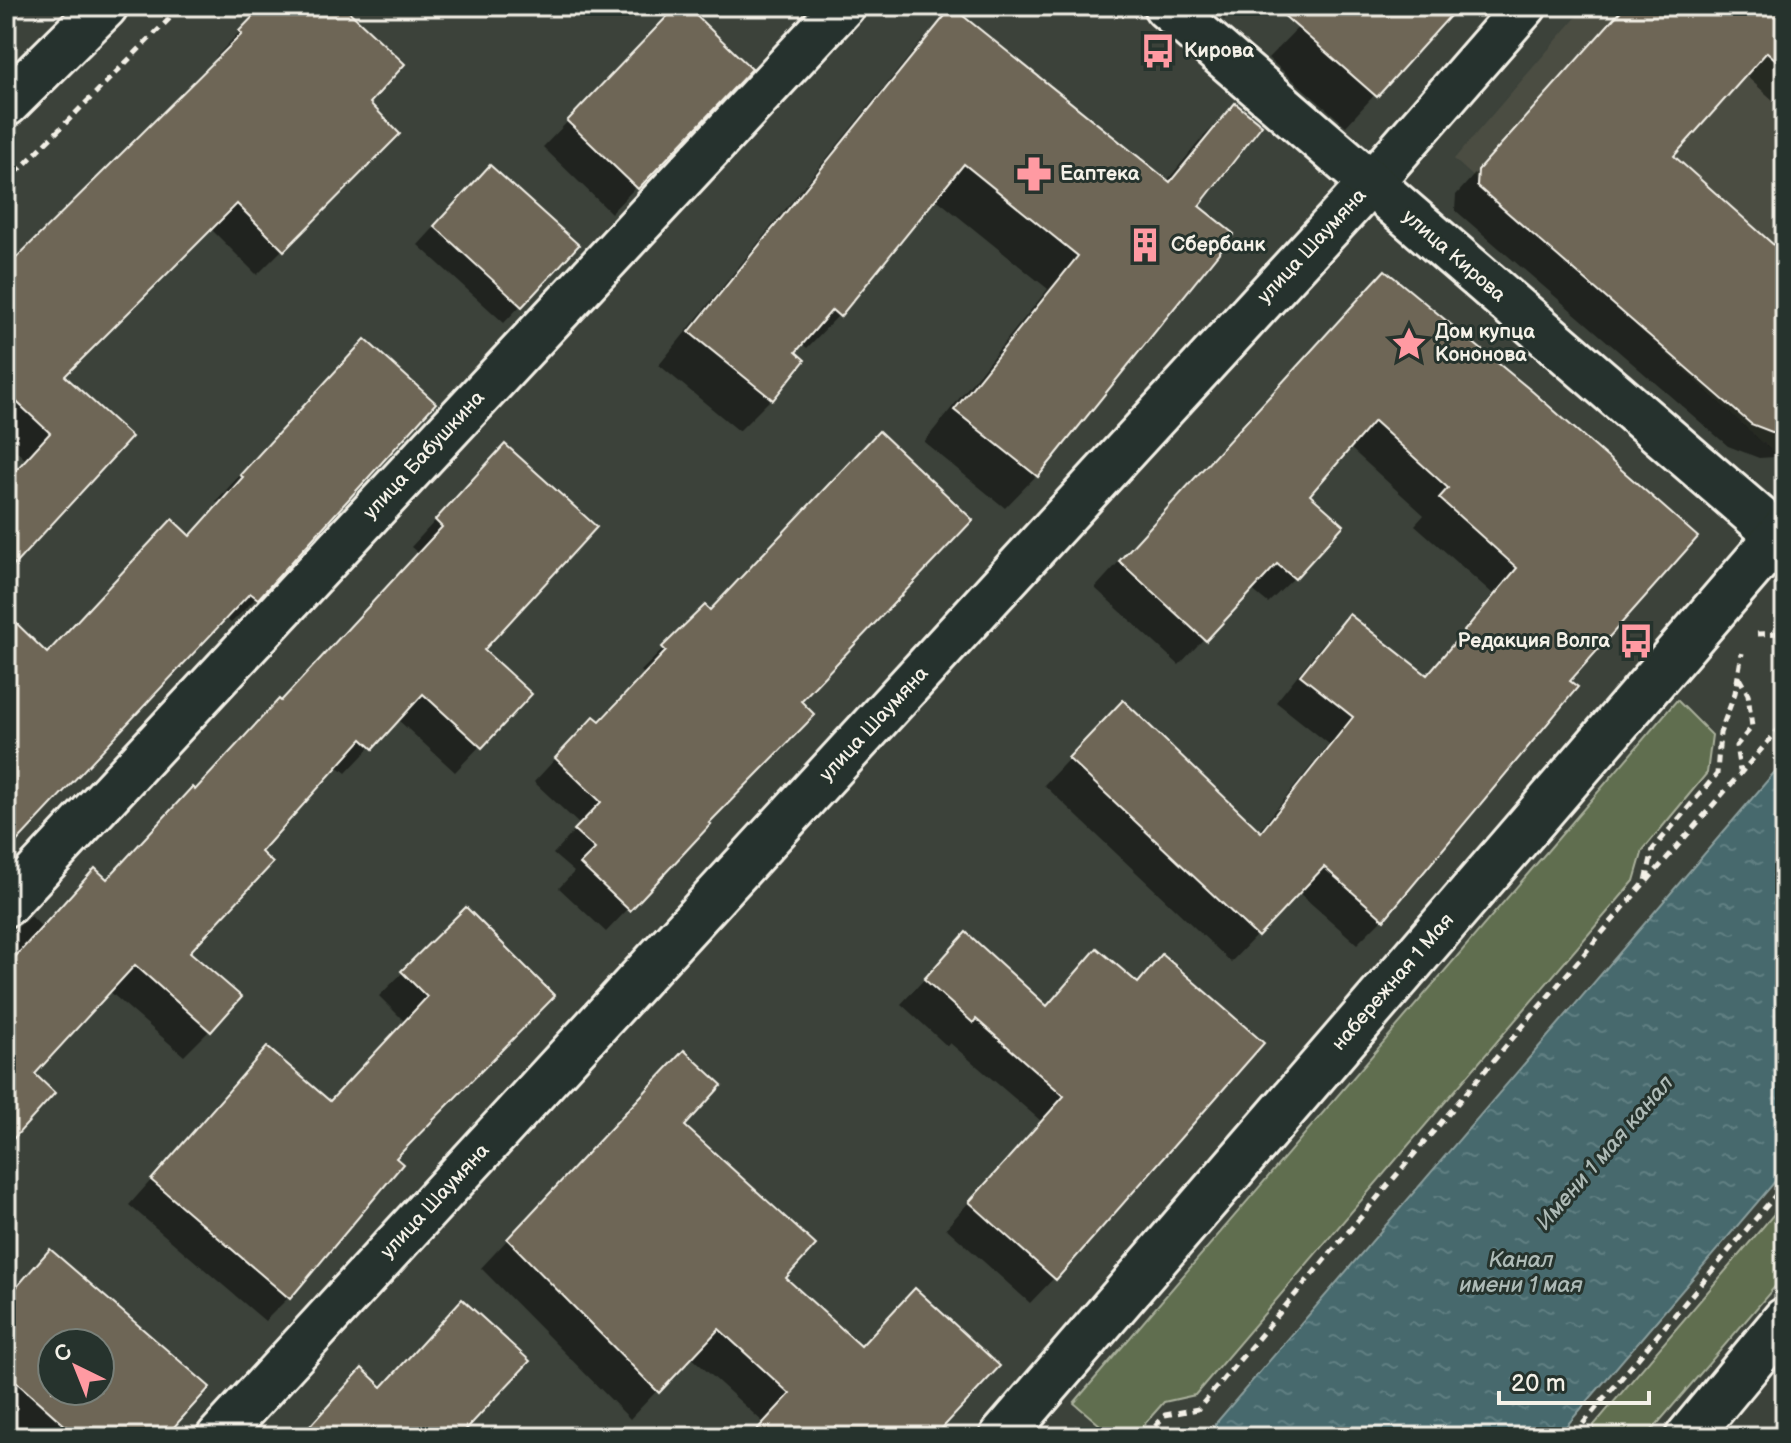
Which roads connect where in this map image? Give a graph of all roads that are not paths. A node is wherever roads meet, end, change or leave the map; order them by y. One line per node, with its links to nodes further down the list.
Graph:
1 (105, 6): 5 (main road)
2 (843, 6): 8 (street, улица Бабушкина)
3 (1166, 6): 6 (main road, улица Кирова)
4 (1525, 6): 6 (street, улица Шаумяна)
5 (6, 104)
6 (1370, 184): 7 (main road, улица Кирова); 10 (street, улица Шаумяна)
7 (1783, 535): 11 (main road, набережная 1 Мая)
8 (6, 905)
9 (1785, 1320): 12 (main road)
10 (218, 1437)
11 (1002, 1437)
12 (1688, 1437)

